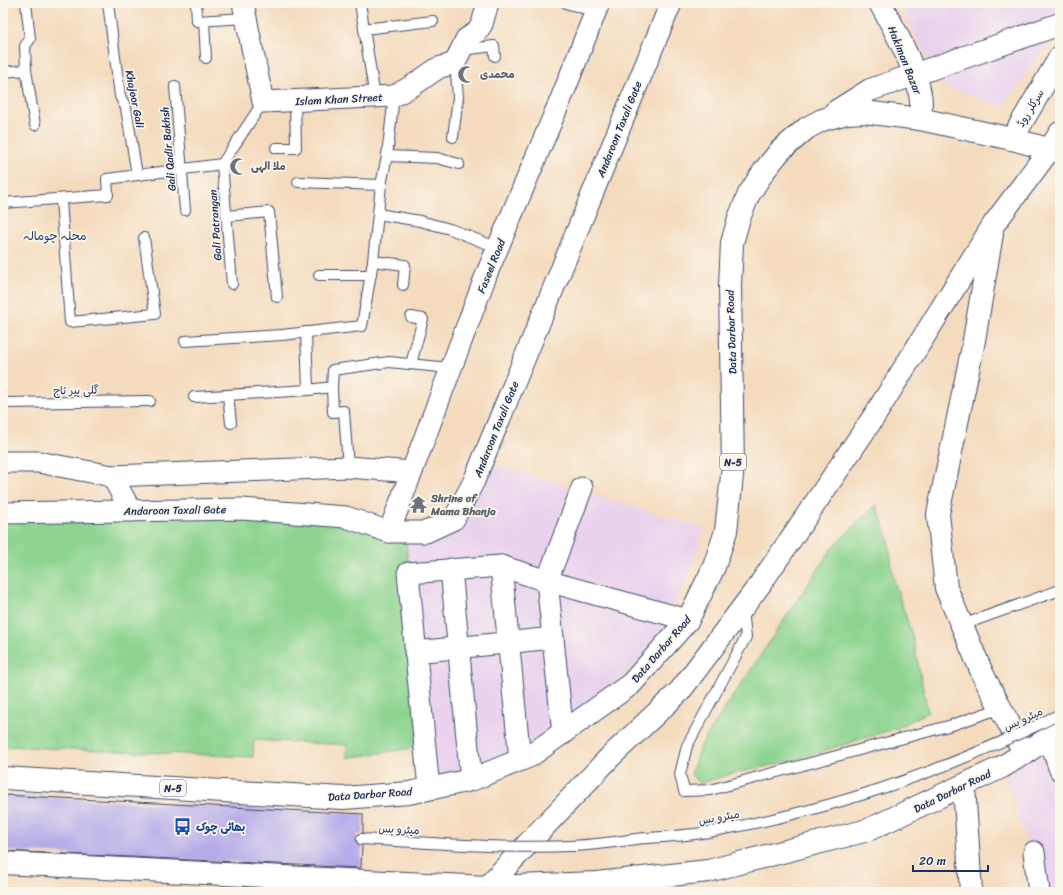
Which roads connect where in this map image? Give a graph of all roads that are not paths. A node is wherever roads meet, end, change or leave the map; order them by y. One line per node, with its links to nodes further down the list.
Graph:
1 (26, 3): 19 (lane)
2 (108, 3): 37 (lane, Khajoor Gali)
3 (196, 3): 11 (lane)
4 (360, 3): 14 (lane)
5 (488, 3): 15 (street)
6 (566, 3): 9 (lane)
7 (671, 3): 73 (street, Andaroon Taxali Gate)
8 (880, 3): 21 (main road, Hakiman Bazar)
9 (597, 8): 47 (street, Faseel Road)
10 (244, 11): 11 (lane); 25 (street)
11 (204, 21): 18 (lane)
12 (433, 21): 14 (lane)
13 (1060, 24): 21 (main road)
14 (364, 29): 23 (lane)
15 (458, 56): 16 (lane); 23 (street, Islam Khan Street); 29 (lane)
16 (495, 56)
17 (1060, 57): 30 (main road, سرکلر روڈ)
18 (206, 58)
19 (26, 70): 20 (lane); 28 (lane)
20 (3, 72)
21 (914, 74): 26 (main road, Hakiman Bazar); 27 (main road)
22 (175, 86): 36 (lane, Gali Qadir Bakhsh)
23 (385, 97): 24 (street, Islam Khan Street); 33 (lane)
24 (295, 101): 25 (street, Islam Khan Street); 32 (lane)
25 (263, 102): 34 (lane)
26 (920, 119): 27 (main road, Data Darbar Road / N-5); 30 (main road, Data Darbar Road / N-5)
27 (822, 120): 79 (main road, Data Darbar Road / N-5)
28 (35, 125)
29 (453, 137)
30 (1012, 138): 31 (main road, N-5)
31 (1057, 145): 45 (main road)
32 (276, 148)
33 (387, 156): 35 (lane); 39 (lane)
34 (222, 164): 36 (lane); 44 (lane, Gali Patrangan)
35 (459, 164)
36 (182, 169): 37 (lane); 42 (lane, Gali Qadir Bakhsh)
37 (137, 175): 40 (lane)
38 (298, 182): 39 (lane)
39 (381, 185): 43 (lane)
40 (61, 200): 41 (lane); 46 (lane)
41 (3, 203)
42 (185, 210)
43 (378, 214): 47 (lane); 48 (lane)
44 (227, 216): 51 (lane, Gali Patrangan); 53 (lane)
45 (994, 224): 78 (main road); 80 (main road)
46 (144, 238)
47 (498, 248): 58 (street, Faseel Road)
48 (373, 261): 50 (lane); 52 (lane)
49 (319, 275): 50 (lane)
50 (371, 275): 55 (lane)
51 (232, 284)
52 (403, 285)
53 (277, 297)
54 (411, 317): 57 (lane)
55 (306, 332): 56 (lane); 60 (lane)
56 (185, 341)
57 (411, 364): 58 (lane); 59 (lane)
58 (450, 368): 68 (street, Faseel Road)
59 (332, 388): 60 (lane); 67 (lane)
60 (308, 390): 61 (lane)
61 (228, 395): 62 (lane); 65 (lane)
62 (194, 397)
63 (150, 401): 64 (lane, گلی پیر تاج)
64 (3, 403)
65 (231, 423)
66 (3, 462): 69 (street)
67 (348, 467): 68 (street); 69 (street)
68 (412, 472): 73 (street, Faseel Road)
69 (112, 476): 71 (street)
70 (582, 488): 76 (street)
71 (131, 511): 72 (street, Andaroon Taxali Gate); 73 (street, Andaroon Taxali Gate)
72 (3, 513)
73 (389, 532)
74 (501, 566): 75 (street); 76 (street); 82 (street)
75 (451, 569): 83 (street); 84 (street)
76 (547, 581): 79 (street); 81 (street)
77 (1060, 590): 80 (lane)
78 (742, 608): 85 (lane); 99 (main road)
79 (688, 620): 87 (main road, Data Darbar Road / N-5)
80 (962, 625): 85 (main road)
81 (553, 638): 82 (street); 87 (street)
82 (509, 642): 83 (street); 90 (street)
83 (458, 648): 84 (street); 93 (street)
84 (415, 652): 95 (street)
85 (1001, 708): 89 (main road)
86 (1060, 714): 96 (lane, میٹرو بس, bridge)
87 (563, 734): 90 (main road, Data Darbar Road / N-5)
88 (1055, 735): 89 (main road, Data Darbar Road); 91 (street)
89 (1025, 754): 94 (main road, Data Darbar Road)
90 (520, 760): 93 (main road, Data Darbar Road / N-5)
91 (1060, 770)
92 (3, 778): 95 (main road, Data Darbar Road / N-5)
93 (471, 780): 95 (main road, Data Darbar Road / N-5)
94 (964, 786): 99 (main road, Data Darbar Road); 100 (main road)
95 (428, 789)
96 (362, 839)
97 (1034, 852): 101 (street)
98 (3, 863): 99 (main road, Data Darbar Road)
99 (486, 890)
100 (971, 892)
101 (1039, 892)

